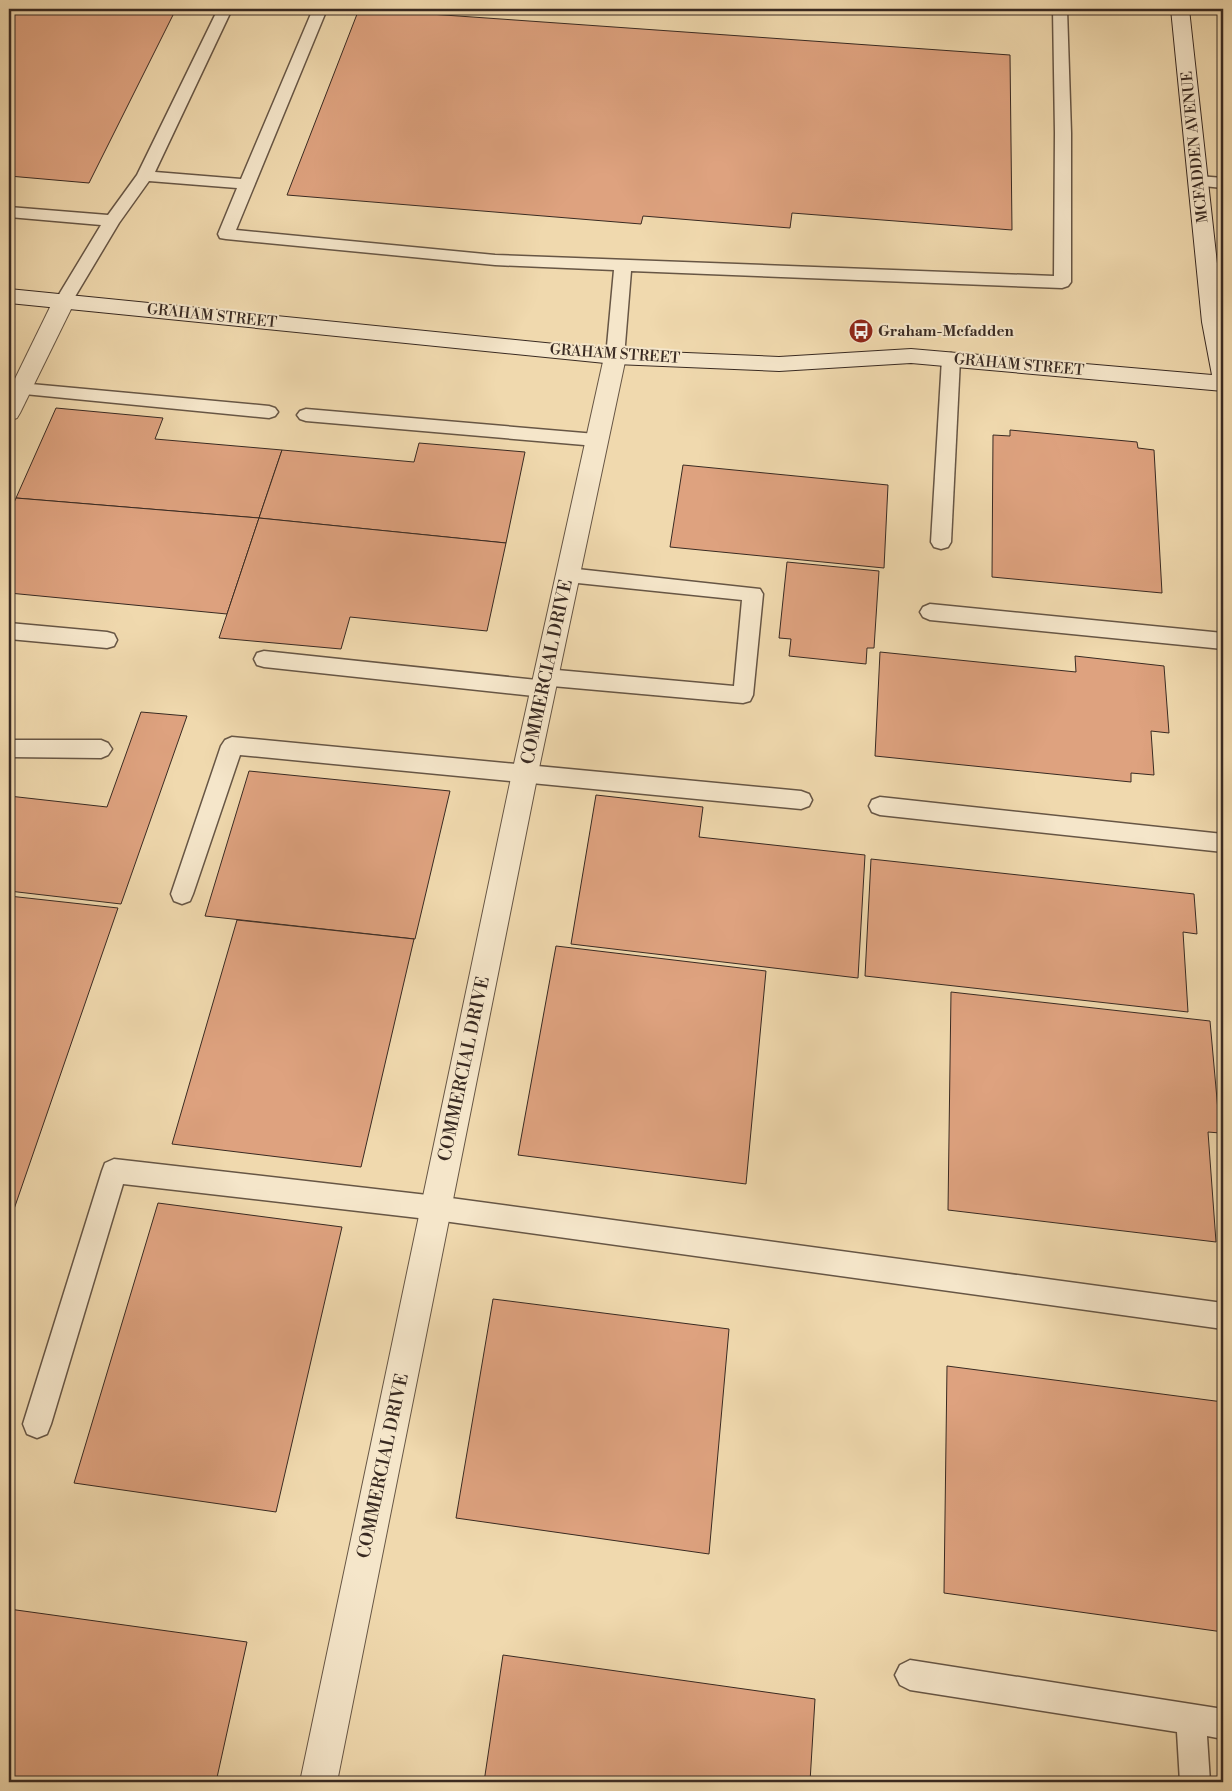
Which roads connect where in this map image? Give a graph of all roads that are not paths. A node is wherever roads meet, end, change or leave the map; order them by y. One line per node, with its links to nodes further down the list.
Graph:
1 (226, 9): 5 (lane)
2 (320, 9): 8 (lane)
3 (1060, 9): 11 (lane)
4 (1180, 9): 6 (street, MCFADDEN AVENUE)
5 (145, 176): 8 (lane); 10 (lane)
6 (1199, 181): 7 (lane); 16 (street, MCFADDEN AVENUE)
7 (1223, 183)
8 (247, 184): 11 (lane)
9 (9, 212): 10 (lane)
10 (112, 221): 13 (lane)
11 (623, 265): 14 (lane)
12 (9, 296): 13 (street, GRAHAM STREET)
13 (64, 301): 14 (street, GRAHAM STREET); 18 (street)
14 (616, 356): 15 (street, GRAHAM STREET); 22 (street, COMMERCIAL DRIVE)
15 (951, 359): 17 (street, GRAHAM STREET); 23 (lane)
16 (1223, 374)
17 (1223, 382)
18 (20, 389): 19 (lane); 20 (street)
19 (269, 412)
20 (9, 413)
21 (306, 415): 22 (lane)
22 (596, 440): 24 (street, COMMERCIAL DRIVE)
23 (941, 542)
24 (568, 575): 30 (street, COMMERCIAL DRIVE); 30 (lane)
25 (930, 612): 28 (lane)
26 (9, 631): 27 (lane)
27 (107, 640)
28 (1223, 642)
29 (264, 659): 30 (lane)
30 (544, 683): 33 (street, COMMERCIAL DRIVE)
31 (9, 749): 32 (lane)
32 (101, 749)
33 (525, 773): 34 (lane); 37 (lane); 38 (street, COMMERCIAL DRIVE)
34 (801, 800)
35 (880, 806): 36 (lane)
36 (1223, 843)
37 (182, 894)
38 (436, 1208): 39 (lane); 40 (lane); 44 (street, COMMERCIAL DRIVE)
39 (1223, 1316)
40 (37, 1424)
41 (910, 1675): 42 (lane)
42 (1191, 1719): 43 (lane); 45 (lane)
43 (1223, 1724)
44 (318, 1782)
45 (1194, 1782)

